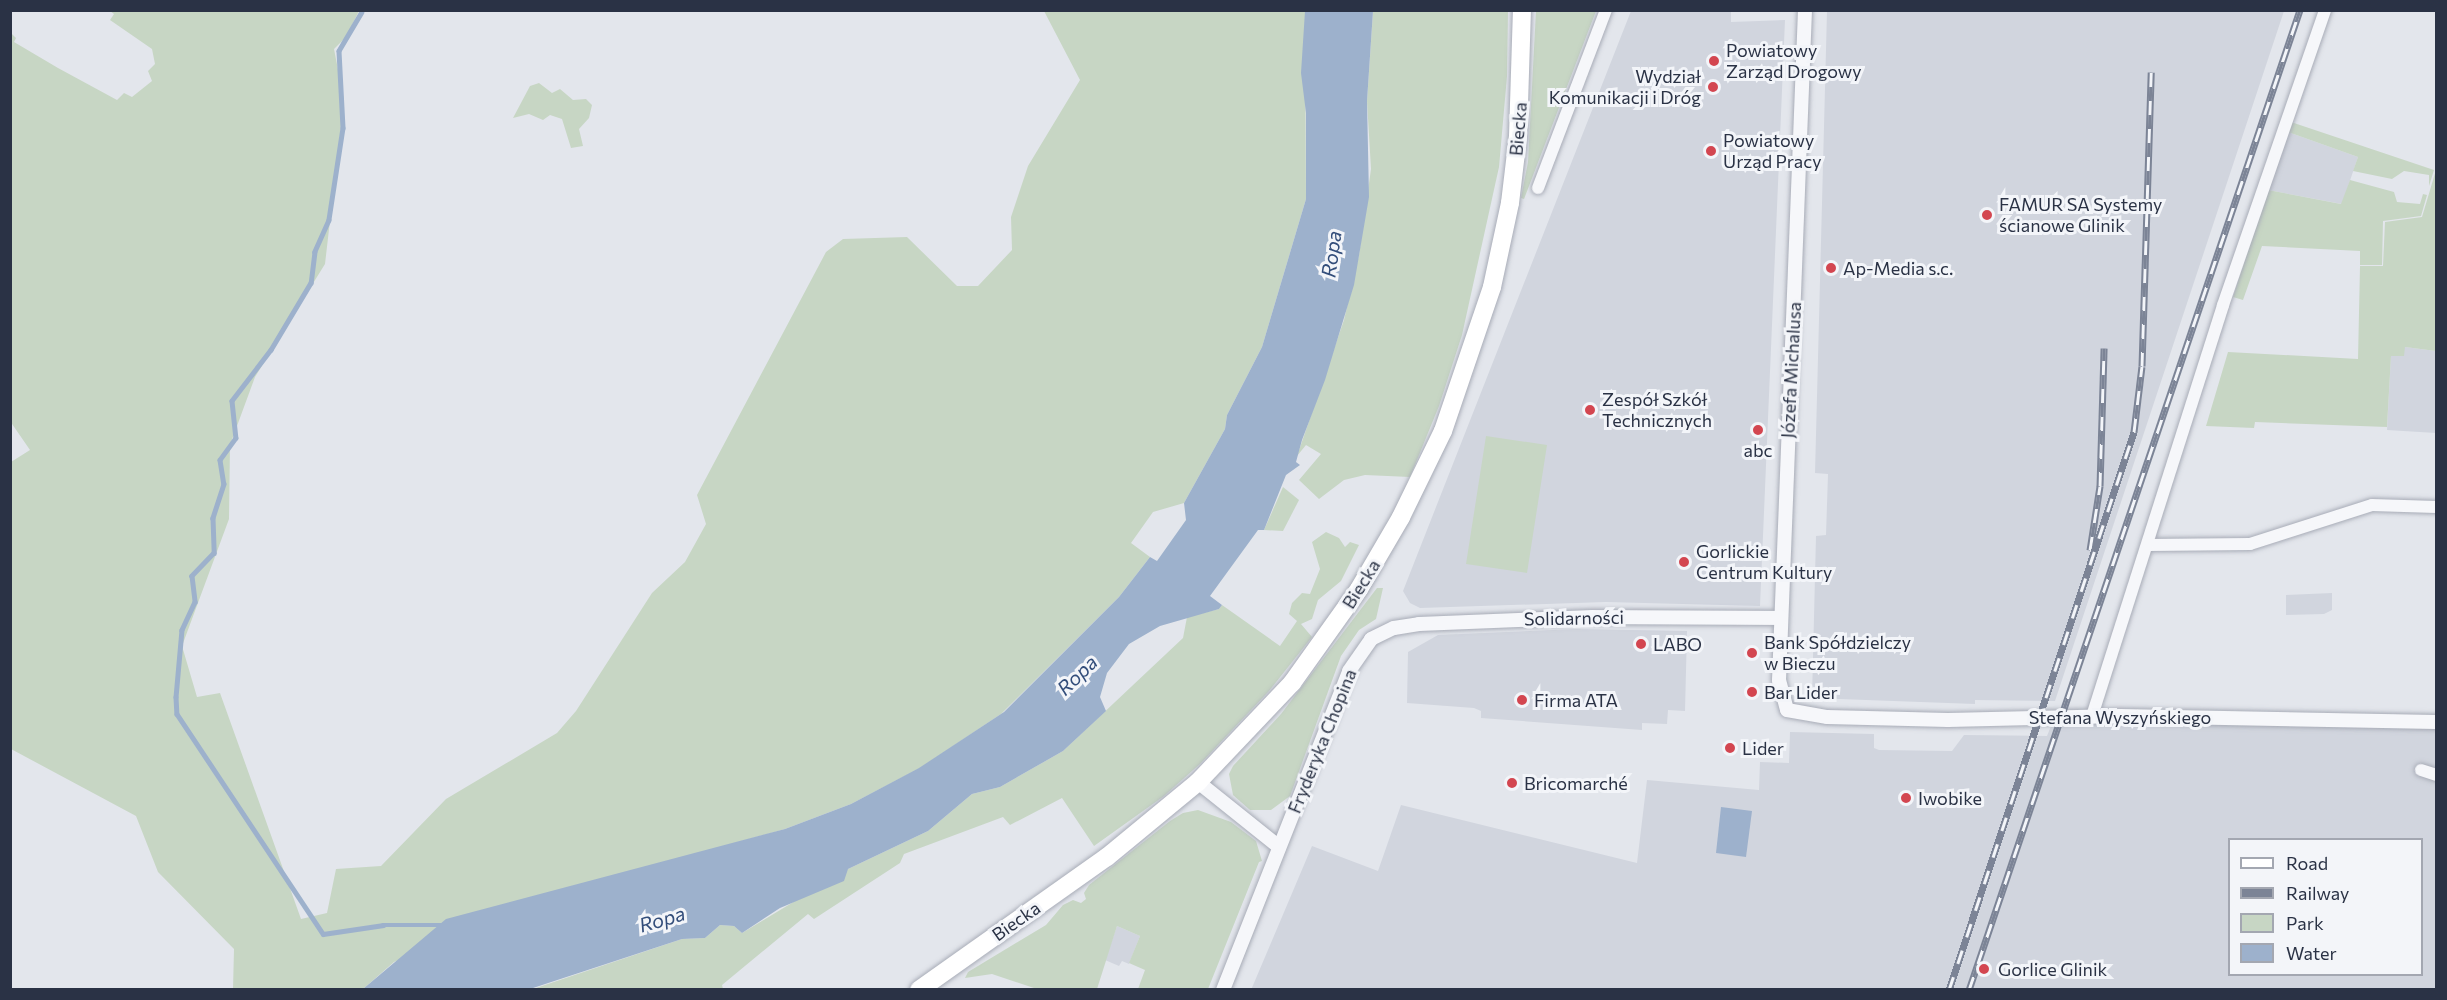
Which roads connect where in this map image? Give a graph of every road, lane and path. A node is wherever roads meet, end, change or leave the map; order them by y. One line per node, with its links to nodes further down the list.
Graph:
1 (1522, 10): 15 (main road, Biecka)
2 (1606, 10): 5 (street, Biecka)
3 (1805, 10): 8 (street, Józefa Michalusa)
4 (2325, 10): 7 (street)
5 (1538, 188)
6 (2436, 507): 7 (street)
7 (2148, 545): 11 (street)
8 (1781, 618): 9 (street, Solidarności); 10 (street, Józefa Michalusa)
9 (1371, 639): 16 (street, Fryderyka Chopina)
10 (1804, 716): 11 (street, Stefana Wyszyńskiego)
11 (2092, 716): 12 (street, Stefana Wyszyńskiego)
12 (2436, 722)
13 (2421, 770): 14 (street)
14 (2436, 775)
15 (1198, 782): 16 (street); 17 (main road, Biecka)
16 (1279, 847): 18 (street, Fryderyka Chopina)
17 (919, 990)
18 (1223, 990)

